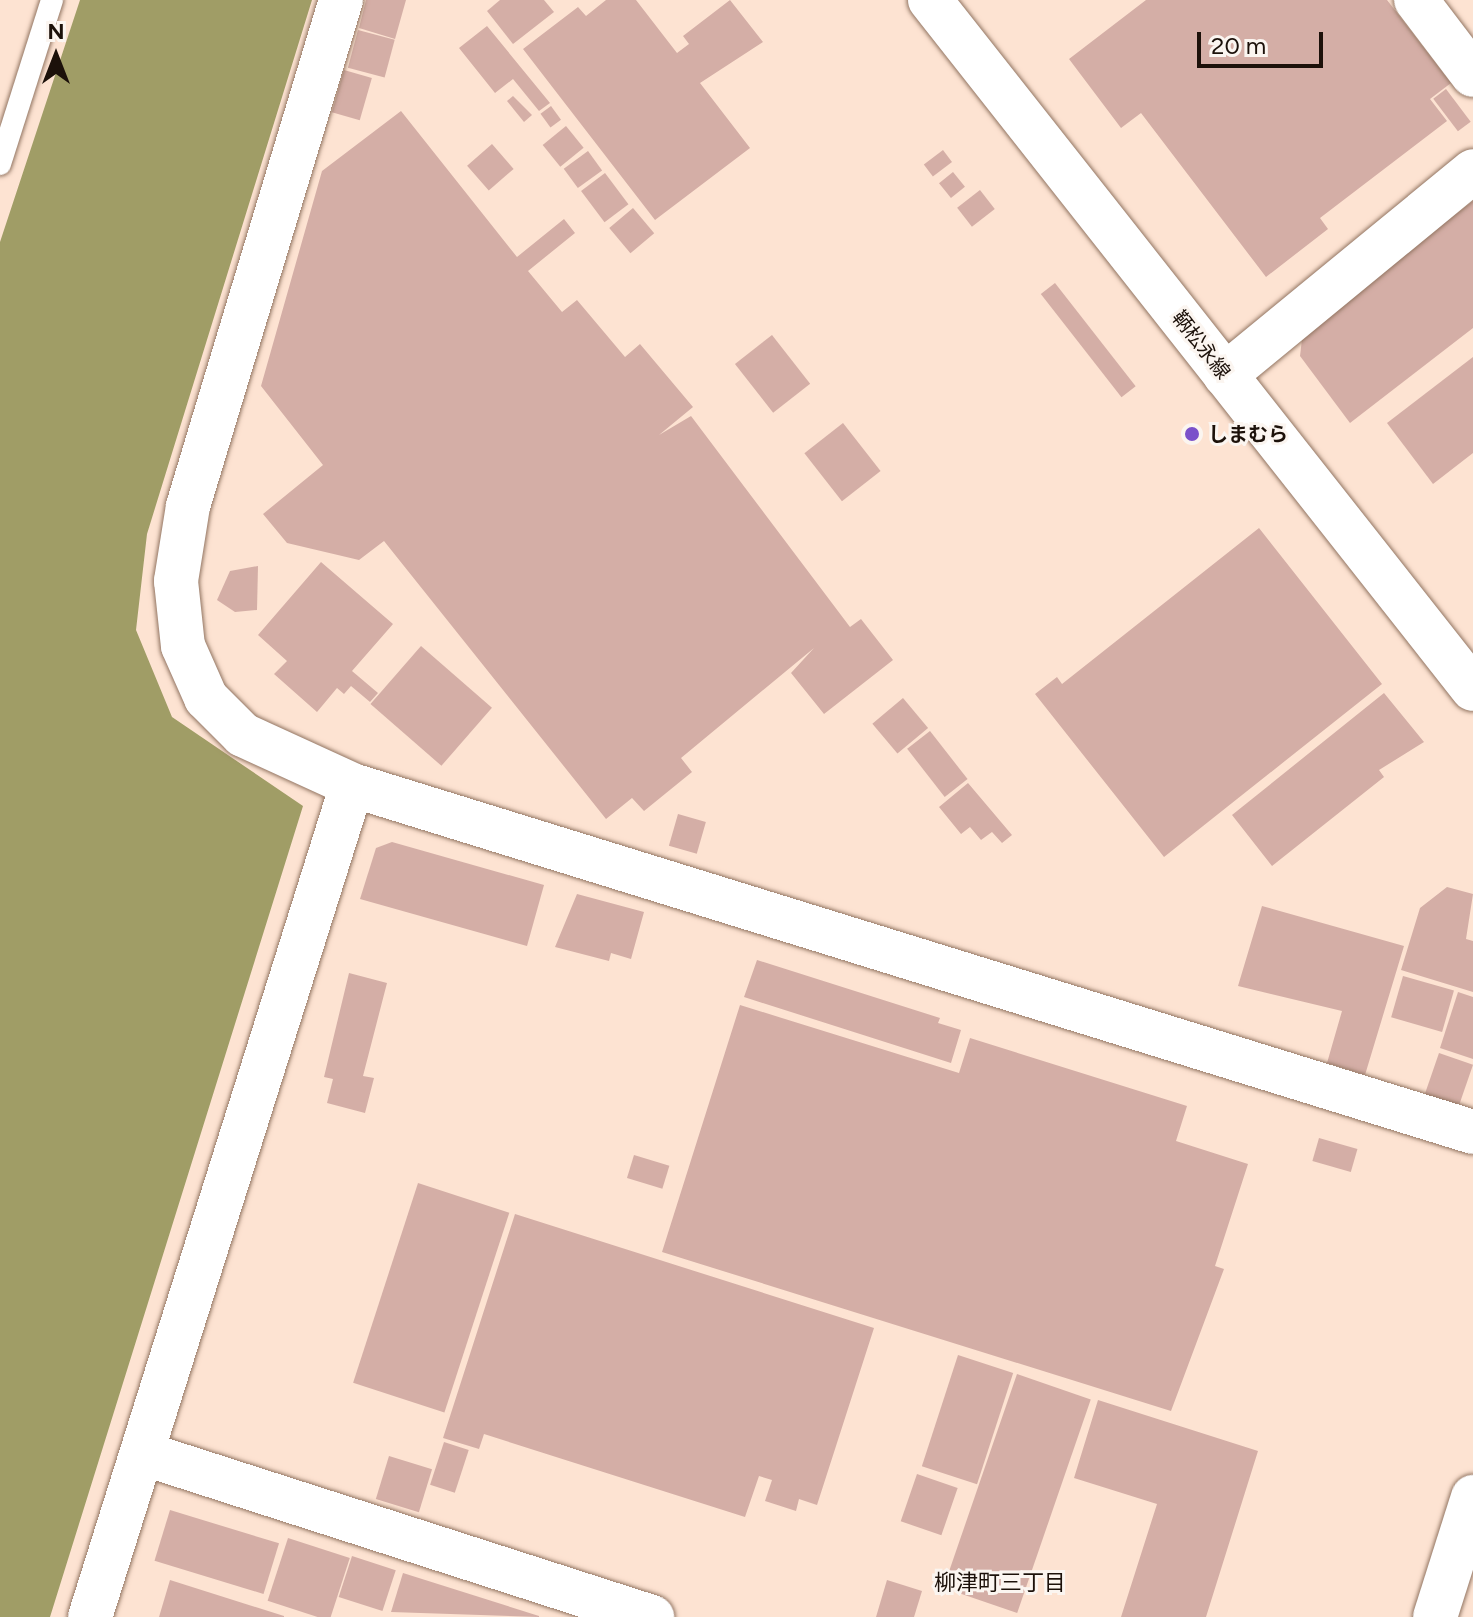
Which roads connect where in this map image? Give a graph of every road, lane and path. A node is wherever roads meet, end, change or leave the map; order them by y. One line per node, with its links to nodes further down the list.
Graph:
1 (52, 0): 6 (lane)
2 (341, 0): 10 (street)
3 (930, 0): 8 (street, 鞆松永線)
4 (1416, 0): 5 (street)
5 (1473, 75)
6 (0, 164)
7 (1473, 171): 8 (street)
8 (1225, 375): 9 (street, 鞆松永線)
9 (1473, 689)
10 (352, 785): 11 (street); 12 (street)
11 (1473, 1132)
12 (142, 1453): 14 (street); 15 (street)
13 (1473, 1497): 16 (street)
14 (90, 1617)
15 (652, 1617)
16 (1435, 1617)

